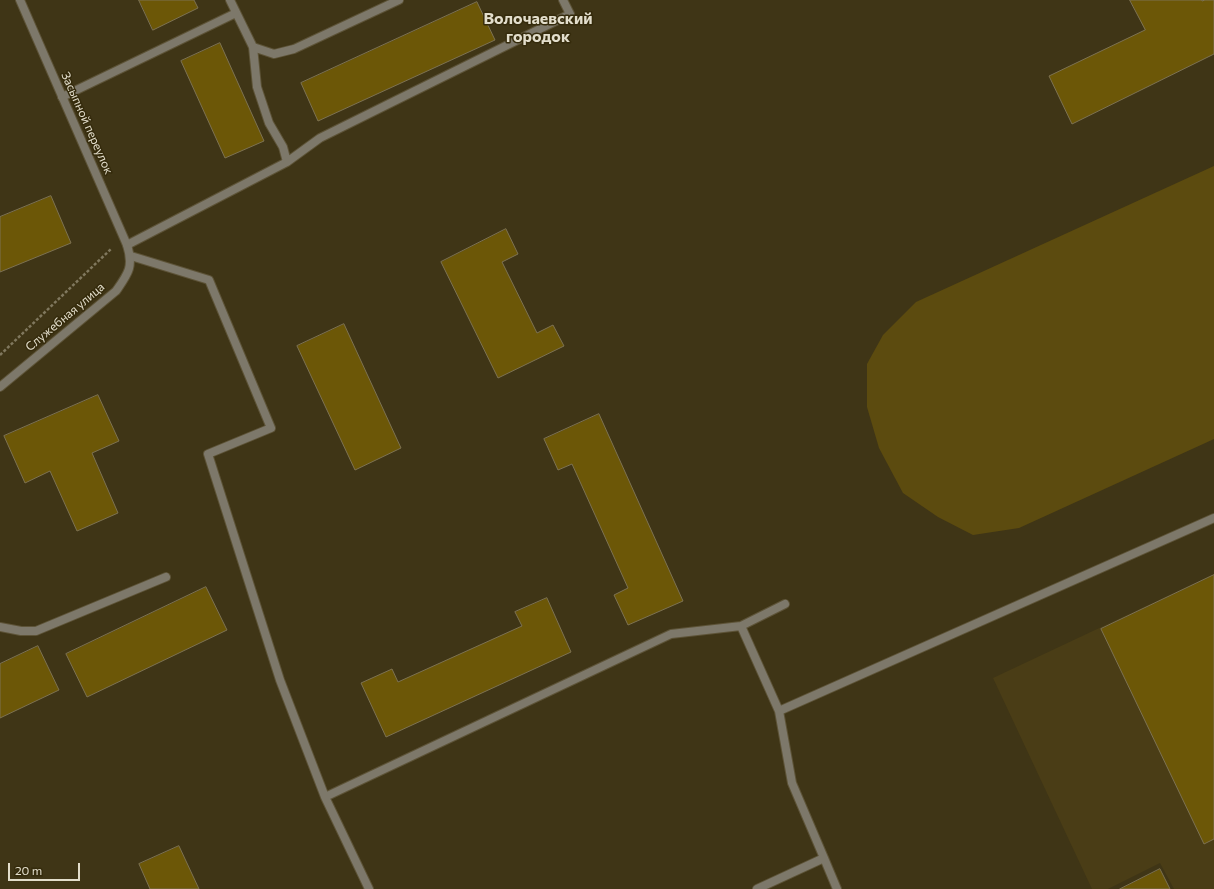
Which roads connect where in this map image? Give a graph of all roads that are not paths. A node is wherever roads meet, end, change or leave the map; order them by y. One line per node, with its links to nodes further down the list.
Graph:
1 (20, 0): 7 (street, Засыпной переулок)
2 (230, 0): 5 (street)
3 (399, 0): 6 (street)
4 (563, 0): 8 (street)
5 (236, 13): 6 (street); 7 (street)
6 (253, 47): 8 (street)
7 (62, 96): 9 (street, Засыпной переулок)
8 (287, 162): 9 (street)
9 (126, 241): 10 (street, Засыпной переулок)
10 (131, 256): 11 (street, Служебная улица); 18 (street)
11 (0, 387)
12 (1214, 518): 17 (street)
13 (166, 577): 16 (street)
14 (785, 604): 15 (street)
15 (741, 626): 17 (street); 18 (street)
16 (0, 627)
17 (779, 711): 19 (street)
18 (325, 797): 20 (street)
19 (824, 858): 21 (street); 22 (street)
20 (369, 889)
21 (757, 889)
22 (837, 889)

